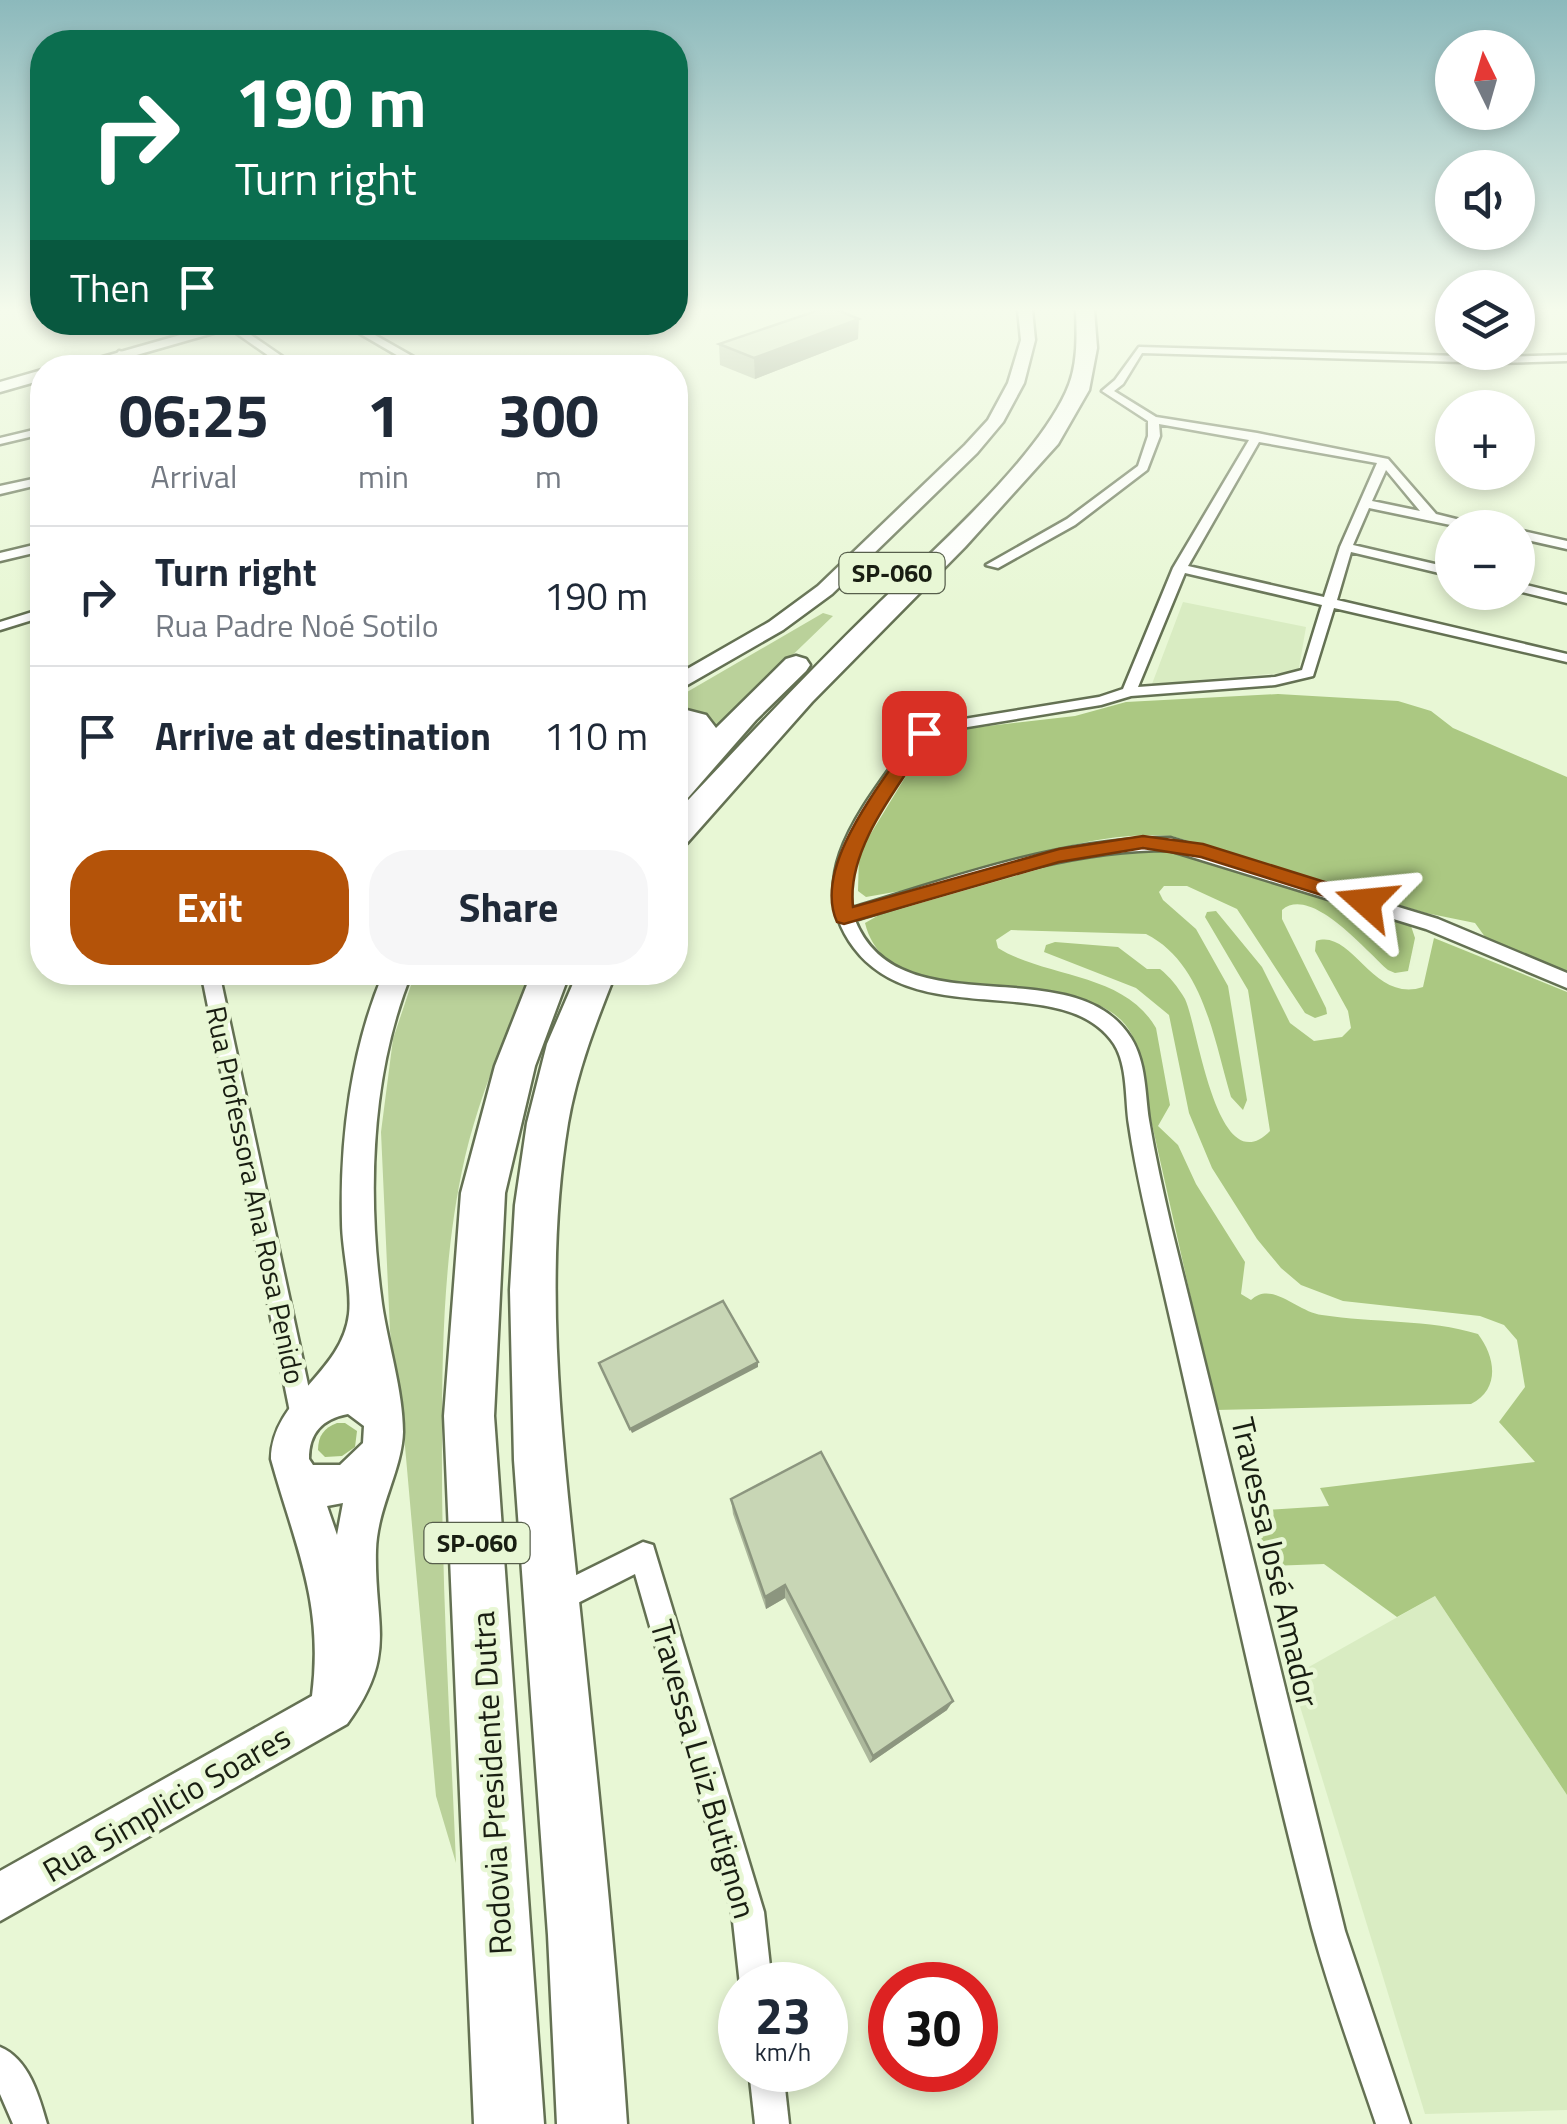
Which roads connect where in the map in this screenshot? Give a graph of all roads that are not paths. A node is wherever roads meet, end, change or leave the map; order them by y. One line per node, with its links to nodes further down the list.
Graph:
1 (1002, 409): 31 (street)
2 (1050, 409): 35 (highway, SP-060)
3 (1067, 409): 9 (highway, SP-060)
4 (1085, 409): 9 (highway)
5 (1136, 409): 6 (street)
6 (1153, 420): 8 (street); 22 (street)
7 (30, 433): 10 (street)
8 (1257, 436): 11 (street); 23 (street)
9 (1050, 440): 36 (highway, SP-060)
10 (0, 442)
11 (1384, 461): 14 (street); 15 (street)
12 (30, 484): 13 (street)
13 (0, 490)
14 (1367, 504): 15 (street); 19 (street)
15 (1430, 516): 16 (street)
16 (1435, 517)
17 (1535, 538): 18 (street)
18 (1567, 545)
19 (1346, 547): 24 (street); 27 (street)
20 (30, 550): 21 (street)
21 (0, 558)
22 (993, 565)
23 (1180, 568): 27 (street); 32 (street)
24 (1435, 568)
25 (1535, 591): 26 (street)
26 (1567, 599)
27 (1328, 603): 30 (street); 32 (street)
28 (30, 617): 29 (street)
29 (0, 626)
30 (1567, 658)
31 (688, 677)
32 (1129, 692): 37 (street)
33 (688, 719): 34 (highway)
34 (688, 764)
35 (688, 778)
36 (688, 821)
37 (844, 917): 38 (street); 57 (street, Travessa José Amador)
38 (1567, 981)
39 (213, 985): 44 (street, Rua Professora Ana Rosa Penido)
40 (393, 985): 43 (street)
41 (546, 985): 54 (highway, Rodovia Presidente Dutra / SP-060)
42 (590, 985): 47 (highway, SP-060)
43 (364, 1315): 44 (street); 45 (street)
44 (308, 1413): 45 (street, Rua Professora Ana Rosa Penido); 46 (street, Rua Professora Ana Rosa Penido)
45 (383, 1436): 46 (street); 48 (street)
46 (293, 1470): 48 (street)
47 (552, 1602): 50 (street, Travessa Luiz Butignon); 55 (highway, SP-060)
48 (332, 1710): 49 (street, Rua Simplicio Soares)
49 (0, 1897)
50 (753, 1962)
51 (0, 2064): 53 (street)
52 (768, 2092): 56 (street)
53 (30, 2124)
54 (510, 2124)
55 (592, 2124)
56 (772, 2124)
57 (1392, 2124)

